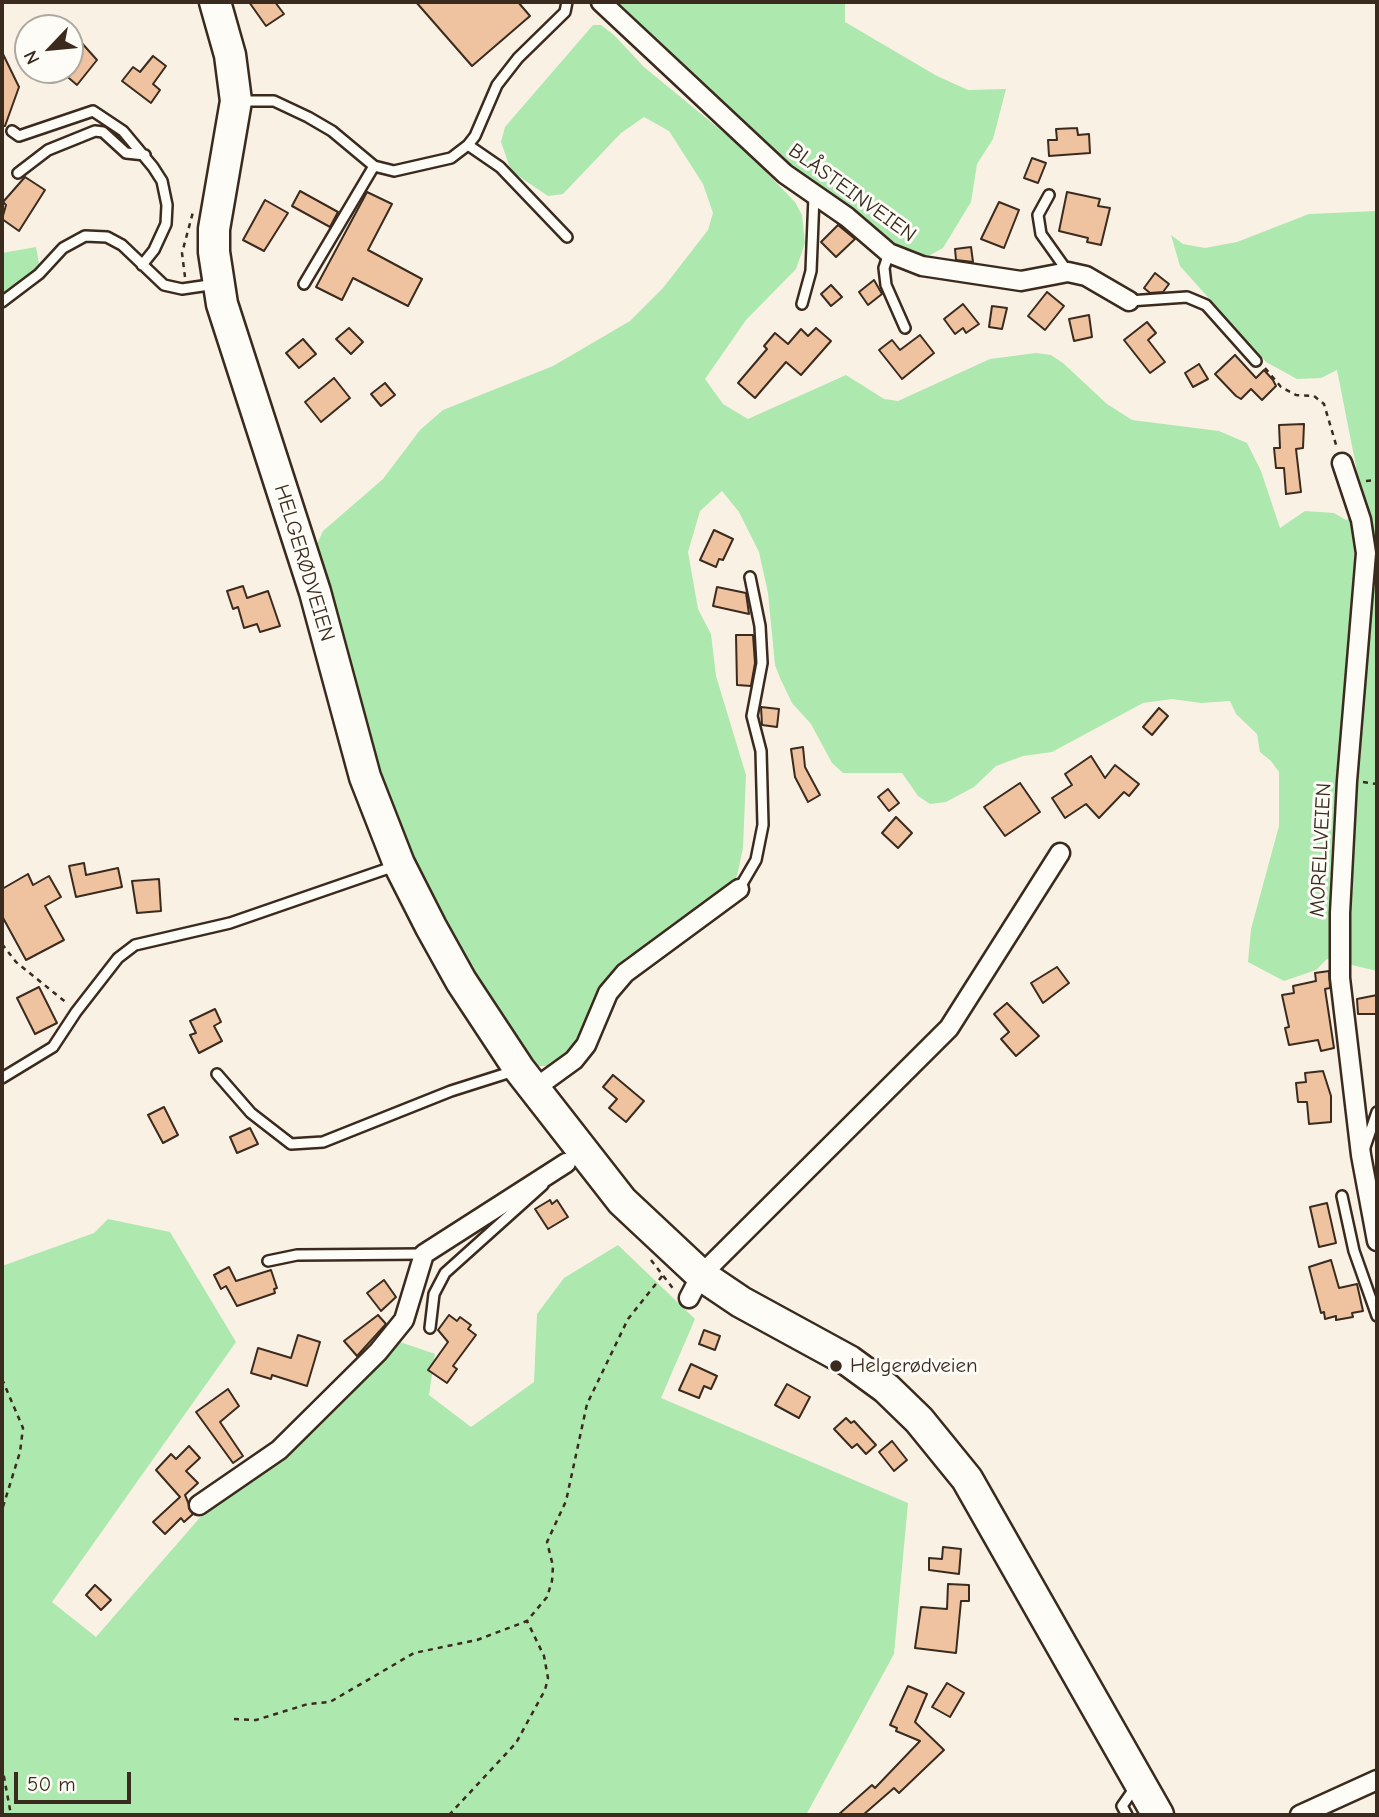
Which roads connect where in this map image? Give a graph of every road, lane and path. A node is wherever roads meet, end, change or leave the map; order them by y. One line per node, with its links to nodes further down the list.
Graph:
1 (215, 2): 4 (main road, HELGERØDVEIEN)
2 (567, 2): 6 (lane)
3 (601, 2): 11 (street, BLÅSTEINVEIEN)
4 (236, 101): 8 (lane); 16 (main road, HELGERØDVEIEN)
5 (12, 131): 7 (lane)
6 (468, 145): 8 (lane); 12 (lane)
7 (145, 155): 9 (lane); 14 (lane)
8 (374, 166): 17 (lane)
9 (18, 173)
10 (1049, 195): 15 (lane)
11 (814, 196): 13 (street, BLÅSTEINVEIEN); 20 (lane)
12 (567, 237)
13 (888, 253): 15 (street, BLÅSTEINVEIEN); 21 (lane)
14 (142, 265): 16 (lane); 19 (lane)
15 (1068, 272): 18 (street)
16 (218, 283): 26 (main road, HELGERØDVEIEN)
17 (304, 284)
18 (1129, 301): 22 (lane)
19 (2, 302)
20 (802, 304)
21 (905, 328)
22 (1256, 361): 23 (path)
23 (1342, 463): 34 (street, MORELLVEIEN)
24 (750, 578): 27 (lane)
25 (1060, 853): 42 (street)
26 (400, 864): 29 (lane); 32 (main road, HELGERØDVEIEN)
27 (739, 889): 32 (street)
28 (2, 944): 29 (path)
29 (76, 1012): 31 (lane)
30 (217, 1074): 32 (lane)
31 (2, 1078)
32 (526, 1079): 42 (main road, HELGERØDVEIEN)
33 (1377, 1112): 34 (lane)
34 (1362, 1154): 38 (street, MORELLVEIEN)
35 (566, 1163): 36 (street)
36 (548, 1177): 39 (street); 44 (lane)
37 (1342, 1196): 43 (lane)
38 (1377, 1241)
39 (424, 1254): 40 (lane); 46 (street)
40 (268, 1261)
41 (663, 1275): 48 (path)
42 (695, 1286): 52 (main road, HELGERØDVEIEN)
43 (1377, 1316)
44 (430, 1328)
45 (2, 1379): 47 (path)
46 (199, 1505)
47 (2, 1510)
48 (527, 1621): 49 (path); 54 (path)
49 (234, 1719)
50 (2, 1766): 53 (path)
51 (1377, 1780): 57 (street)
52 (1139, 1782): 55 (lane); 56 (main road, HELGERØDVEIEN)
53 (11, 1815)
54 (449, 1815)
55 (1127, 1815)
56 (1158, 1815)
57 (1300, 1815)

